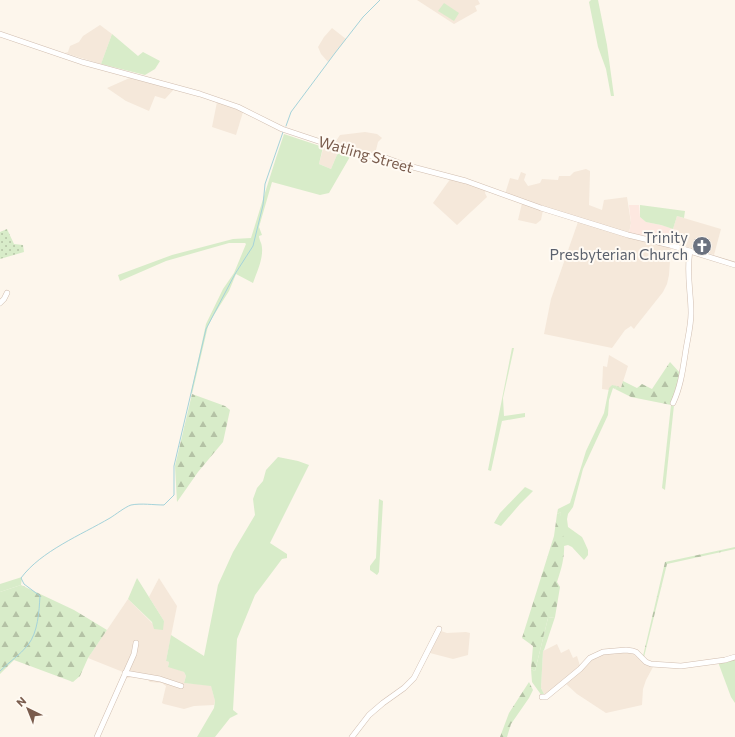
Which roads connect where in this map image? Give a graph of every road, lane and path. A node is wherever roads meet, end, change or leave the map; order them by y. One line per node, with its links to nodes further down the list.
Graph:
1 (0, 34): 2 (street, Watling Street)
2 (690, 251): 3 (street, Watling Street); 6 (street)
3 (735, 265)
4 (7, 293): 5 (street)
5 (0, 303)
6 (673, 403)
7 (439, 629): 14 (street)
8 (136, 643): 10 (street)
9 (735, 657): 12 (street)
10 (125, 673): 11 (street); 13 (street)
11 (181, 686)
12 (542, 697)
13 (97, 737)
14 (352, 737)

